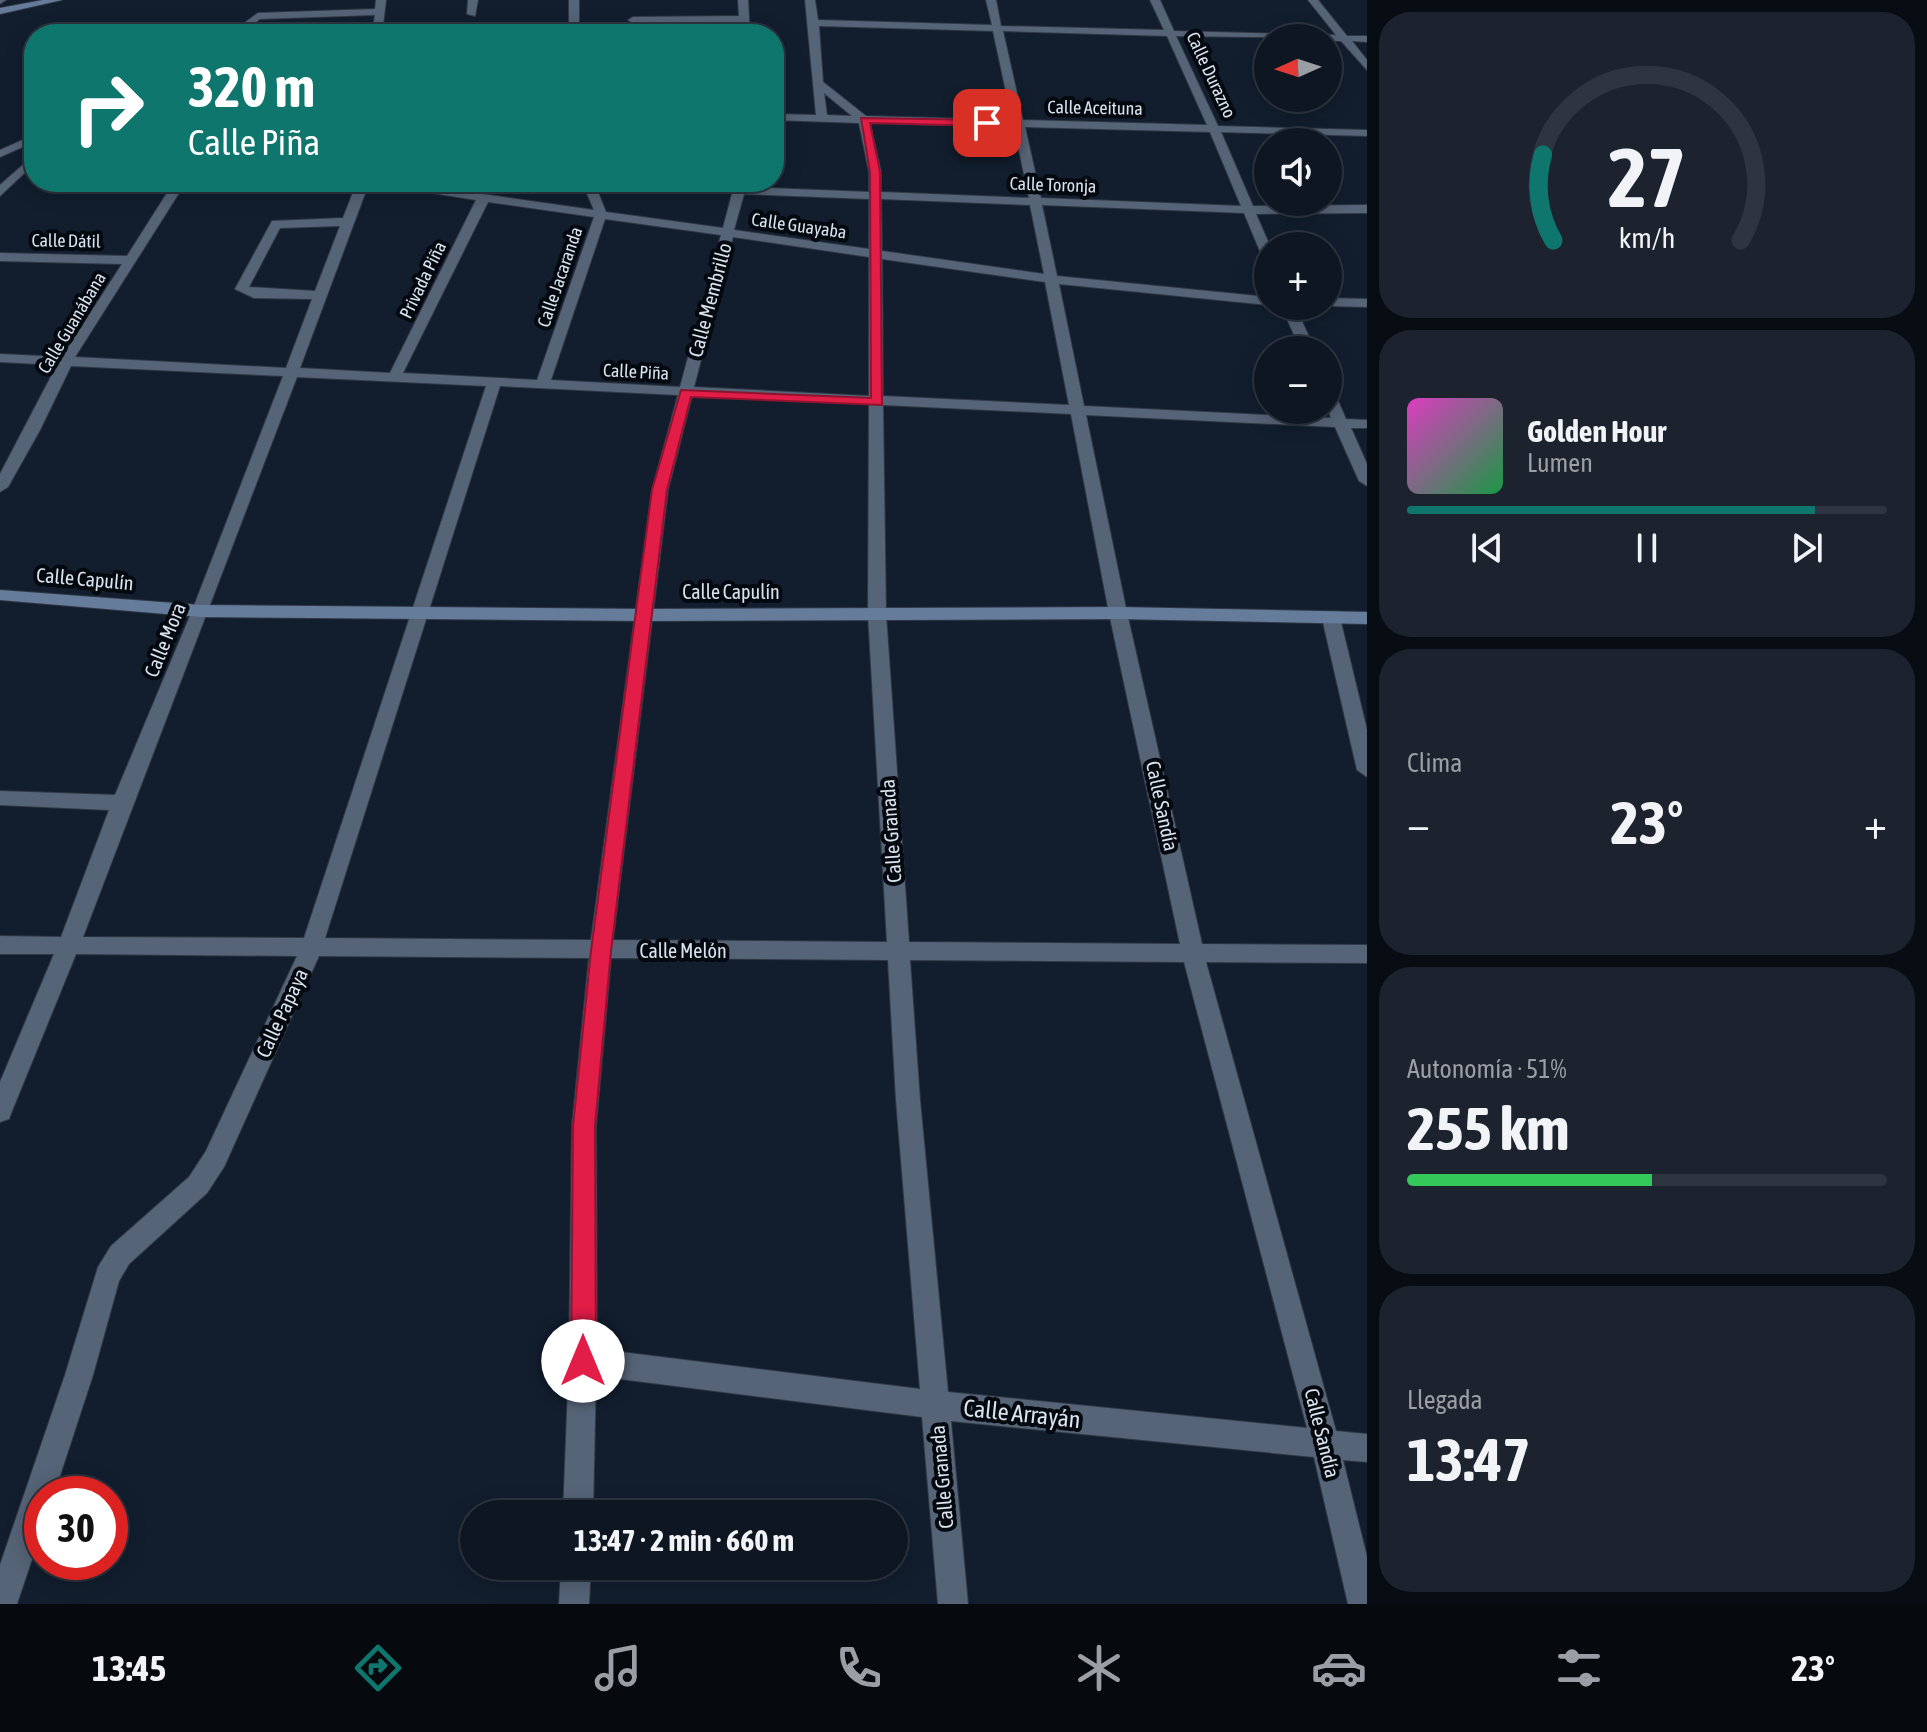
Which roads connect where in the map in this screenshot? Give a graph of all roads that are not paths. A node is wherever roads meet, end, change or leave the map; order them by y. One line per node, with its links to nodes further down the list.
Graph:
1 (57, 0): 11 (street)
2 (263, 0): 14 (street)
3 (381, 0): 12 (street)
4 (473, 0): 13 (street)
5 (574, 0): 21 (street)
6 (743, 0): 15 (street)
7 (810, 0): 17 (street)
8 (991, 0): 23 (street, Calle Sandía)
9 (1155, 0): 24 (street, Calle Durazno)
10 (1313, 0): 25 (street)
11 (0, 11)
12 (380, 12): 14 (street); 20 (street)
13 (472, 14)
14 (258, 16): 18 (street); 19 (street)
15 (744, 19): 16 (street); 22 (street)
16 (633, 20)
17 (814, 23): 23 (street); 28 (street)
18 (247, 24)
19 (255, 24)
20 (378, 24)
21 (574, 24)
22 (744, 24)
23 (997, 29): 24 (street); 32 (street, Calle Sandía)
24 (1169, 34): 25 (street); 33 (street, Calle Durazno)
25 (1344, 38): 26 (street); 27 (street)
26 (1367, 39)
27 (1367, 67)
28 (816, 82): 30 (street); 31 (street)
29 (784, 117): 30 (street, Calle Aceituna)
30 (822, 119): 31 (street, Calle Aceituna)
31 (864, 120): 32 (street, Calle Aceituna); 45 (street, Calle Granada)
32 (1018, 124): 33 (street, Calle Aceituna); 47 (street, Calle Sandía)
33 (1214, 129): 34 (street, Calle Aceituna); 49 (street, Calle Durazno)
34 (1367, 133)
35 (24, 143): 36 (street)
36 (0, 154)
37 (24, 168): 39 (street)
38 (784, 189): 45 (street, Calle Toronja)
39 (0, 192)
40 (174, 192): 56 (street, Calle Guanábana)
41 (359, 192): 51 (street, Calle Mora)
42 (447, 192): 46 (street, Calle Guayaba)
43 (592, 192): 50 (street, Calle Jacaranda)
44 (738, 192): 53 (street, Calle Membrillo)
45 (875, 196): 47 (street, Calle Toronja); 54 (street, Calle Granada)
46 (484, 197): 50 (street, Calle Guayaba); 65 (street, Privada Piña)
47 (1036, 203): 49 (street, Calle Toronja); 57 (street, Calle Sandía)
48 (1367, 209): 49 (street, Calle Toronja)
49 (1249, 210): 52 (street, Calle Durazno)
50 (601, 213): 53 (street, Calle Guayaba); 67 (street, Calle Jacaranda)
51 (348, 222): 58 (street, Calle Mora); 58 (street)
52 (1258, 232)
53 (727, 234): 54 (street, Calle Guayaba); 68 (street, Calle Membrillo)
54 (876, 255): 57 (street, Calle Guayaba); 69 (street, Calle Granada)
55 (0, 257): 56 (street, Calle Dátil)
56 (132, 260): 63 (street, Calle Guanábana)
57 (1050, 279): 59 (street, Calle Guayaba); 70 (street, Calle Sandía)
58 (318, 295): 64 (street, Calle Mora)
59 (1254, 300)
60 (1342, 302): 61 (street)
61 (1367, 303)
62 (0, 358): 63 (street, Calle Piña)
63 (66, 361): 64 (street, Calle Piña); 76 (street, Calle Guanábana)
64 (291, 372): 65 (street, Calle Piña); 78 (street, Calle Mora)
65 (394, 378): 66 (street, Calle Piña)
66 (494, 383): 67 (street, Calle Piña); 79 (street, Calle Papaya)
67 (542, 385): 68 (street, Calle Piña)
68 (686, 393): 69 (street, Calle Piña); 82 (street, Calle Membrillo)
69 (877, 402): 70 (street, Calle Piña); 81 (street, Calle Granada)
70 (1078, 411): 71 (street, Calle Piña); 80 (street, Calle Sandía)
71 (1254, 419)
72 (1342, 423): 74 (street, Calle Piña)
73 (1341, 424): 75 (street)
74 (1367, 424)
75 (1367, 481)
76 (0, 487)
77 (0, 595): 78 (street, Calle Capulín)
78 (201, 611): 79 (street, Calle Capulín); 87 (street, Calle Mora)
79 (420, 613): 82 (street, Calle Capulín); 90 (street, Calle Papaya)
80 (1118, 613): 81 (street, Calle Capulín); 83 (street, Calle Capulín); 93 (street, Calle Sandía)
81 (877, 614): 82 (street, Calle Capulín); 92 (street, Calle Granada)
82 (644, 615): 91 (street, Calle Membrillo)
83 (1331, 618): 84 (street, Calle Capulín); 85 (street)
84 (1367, 618)
85 (1367, 770)
86 (0, 798): 87 (street)
87 (122, 803): 89 (street, Calle Mora)
88 (0, 945): 89 (street, Calle Melón)
89 (68, 948): 90 (street, Calle Melón); 95 (street, Calle Mora)
90 (311, 949): 91 (street, Calle Melón); 102 (street, Calle Papaya)
91 (601, 951): 92 (street, Calle Melón); 96 (street, Calle Membrillo)
92 (899, 952): 93 (street, Calle Melón); 97 (street, Calle Granada)
93 (1193, 953): 94 (street, Calle Melón); 98 (street, Calle Sandía)
94 (1367, 954)
95 (0, 1111)
96 (583, 1361): 97 (street, Calle Arrayán); 100 (street, Calle Membrillo)
97 (935, 1405): 98 (street, Calle Arrayán); 104 (street, Calle Granada)
98 (1325, 1443): 99 (street, Calle Arrayán); 105 (street, Calle Sandía)
99 (1367, 1448)
100 (578, 1500)
101 (575, 1580): 103 (street)
102 (2, 1604)
103 (574, 1604)
104 (953, 1604)
105 (1363, 1604)

